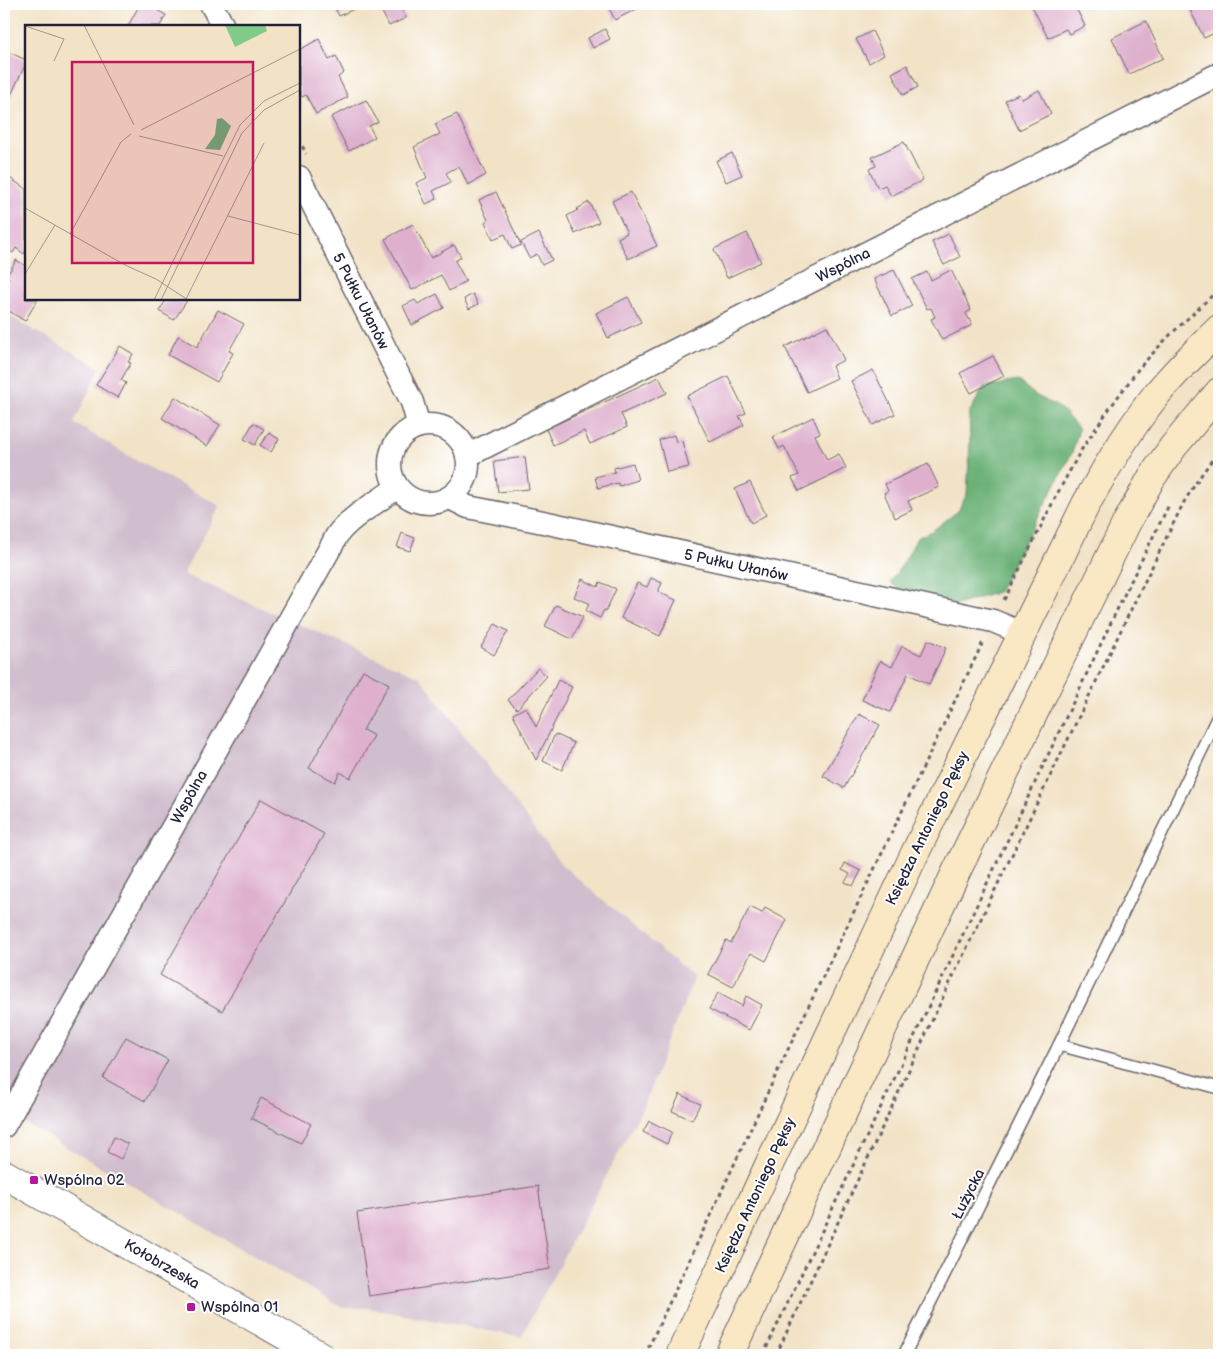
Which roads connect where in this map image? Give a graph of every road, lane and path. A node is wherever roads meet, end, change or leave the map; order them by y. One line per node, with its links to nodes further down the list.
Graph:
1 (211, 4): 2 (street)
2 (222, 25)
3 (1219, 74): 9 (street, Wspólna)
4 (300, 179): 7 (street, 5 Pułku Ułanów)
5 (1219, 329): 13 (main road, Księdza Antoniego Pęksy)
6 (1219, 392): 21 (main road)
7 (419, 426): 9 (street); 10 (street)
8 (1219, 450): 23 (path)
9 (467, 456): 11 (street)
10 (397, 487): 11 (street); 17 (street, Wspólna)
11 (450, 498): 13 (street, 5 Pułku Ułanów)
12 (1172, 499): 22 (path)
13 (1022, 633): 20 (main road, Księdza Antoniego Pęksy)
14 (1219, 714): 15 (lane, Łużycka)
15 (1059, 1045): 16 (lane); 24 (lane, Łużycka)
16 (1219, 1088)
17 (4, 1126)
18 (4, 1174): 19 (street, Kołobrzeska)
19 (319, 1355)
20 (680, 1355)
21 (729, 1355)
22 (763, 1355)
23 (776, 1355)
24 (904, 1355)

